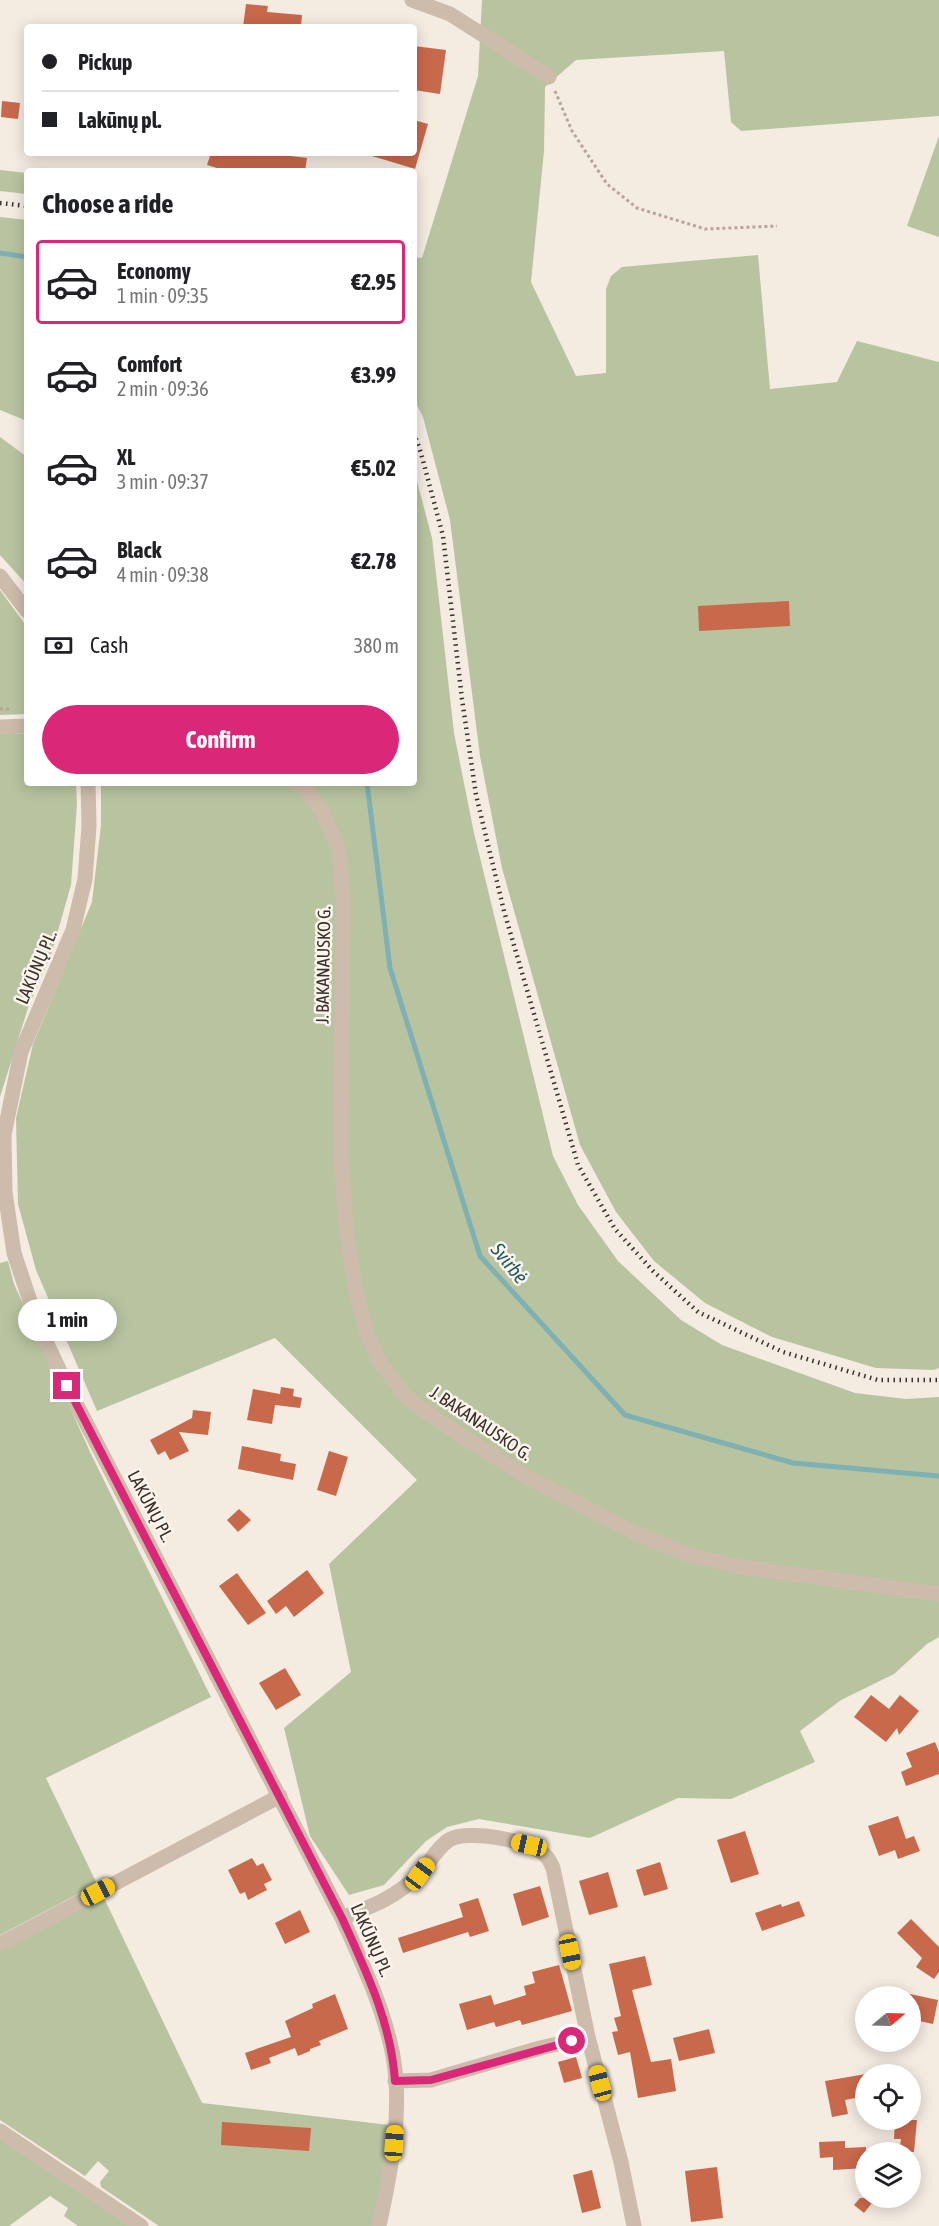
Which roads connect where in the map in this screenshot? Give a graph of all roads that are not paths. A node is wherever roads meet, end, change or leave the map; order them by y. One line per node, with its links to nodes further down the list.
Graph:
1 (412, 0): 2 (street)
2 (549, 77)
3 (0, 576): 4 (street)
4 (24, 607)
5 (24, 726): 6 (street)
6 (0, 727)
7 (88, 786): 9 (street, LAKŪNŲ PL.)
8 (302, 786): 10 (street, J. BAKANAUSKO G.)
9 (7, 1255): 11 (street, LAKŪNŲ PL.)
10 (939, 1594)
11 (280, 1796): 12 (street, LAKŪNŲ PL.); 13 (street)
12 (342, 1918): 14 (street); 15 (street, LAKŪNŲ PL.)
13 (0, 1944)
14 (588, 2037): 15 (street); 19 (street)
15 (395, 2081): 18 (street, LAKŪNŲ PL.)
16 (0, 2131): 17 (street)
17 (141, 2226)
18 (380, 2226)
19 (634, 2226)

